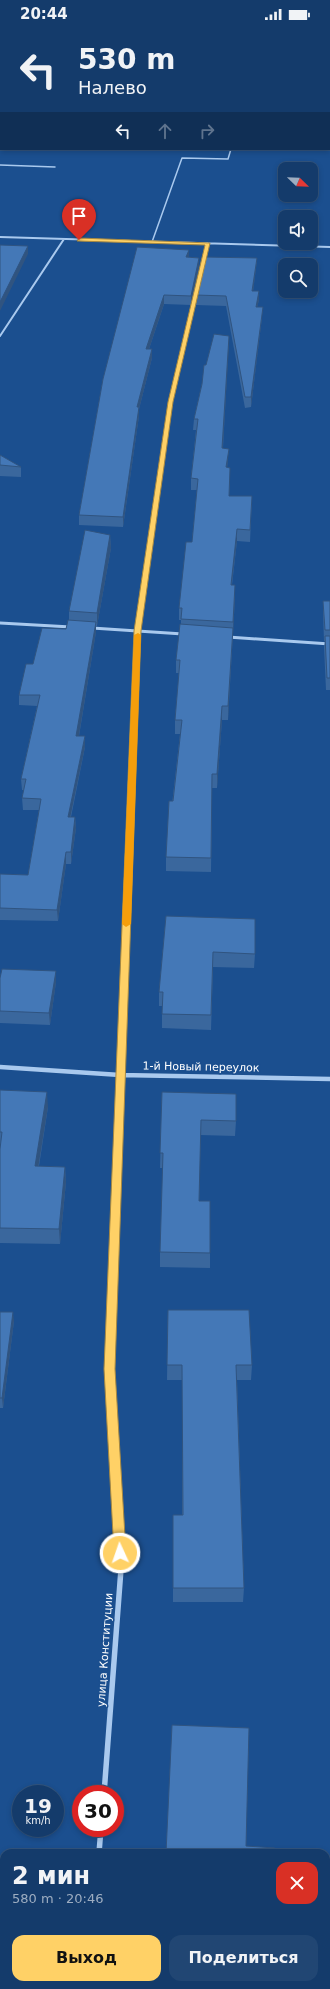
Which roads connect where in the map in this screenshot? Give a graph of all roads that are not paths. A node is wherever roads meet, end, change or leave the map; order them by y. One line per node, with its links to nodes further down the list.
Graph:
1 (231, 150): 6 (lane)
2 (0, 165): 3 (lane)
3 (55, 167)
4 (0, 237): 5 (street)
5 (64, 239): 6 (street); 9 (street)
6 (152, 242): 7 (street)
7 (207, 243): 8 (street); 13 (street, улица Конституции)
8 (330, 246)
9 (0, 336)
10 (0, 623): 11 (street)
11 (76, 627)
12 (84, 628): 13 (street)
13 (138, 631): 14 (street); 18 (street, улица Конституции)
14 (192, 634)
15 (222, 636): 16 (street)
16 (330, 644)
17 (0, 1067): 18 (street, 1-й Новый переулок)
18 (120, 1075): 19 (street, 1-й Новый переулок); 20 (street, улица Конституции)
19 (330, 1079)
20 (105, 1785)
21 (100, 1837): 22 (street)
22 (99, 1849)

